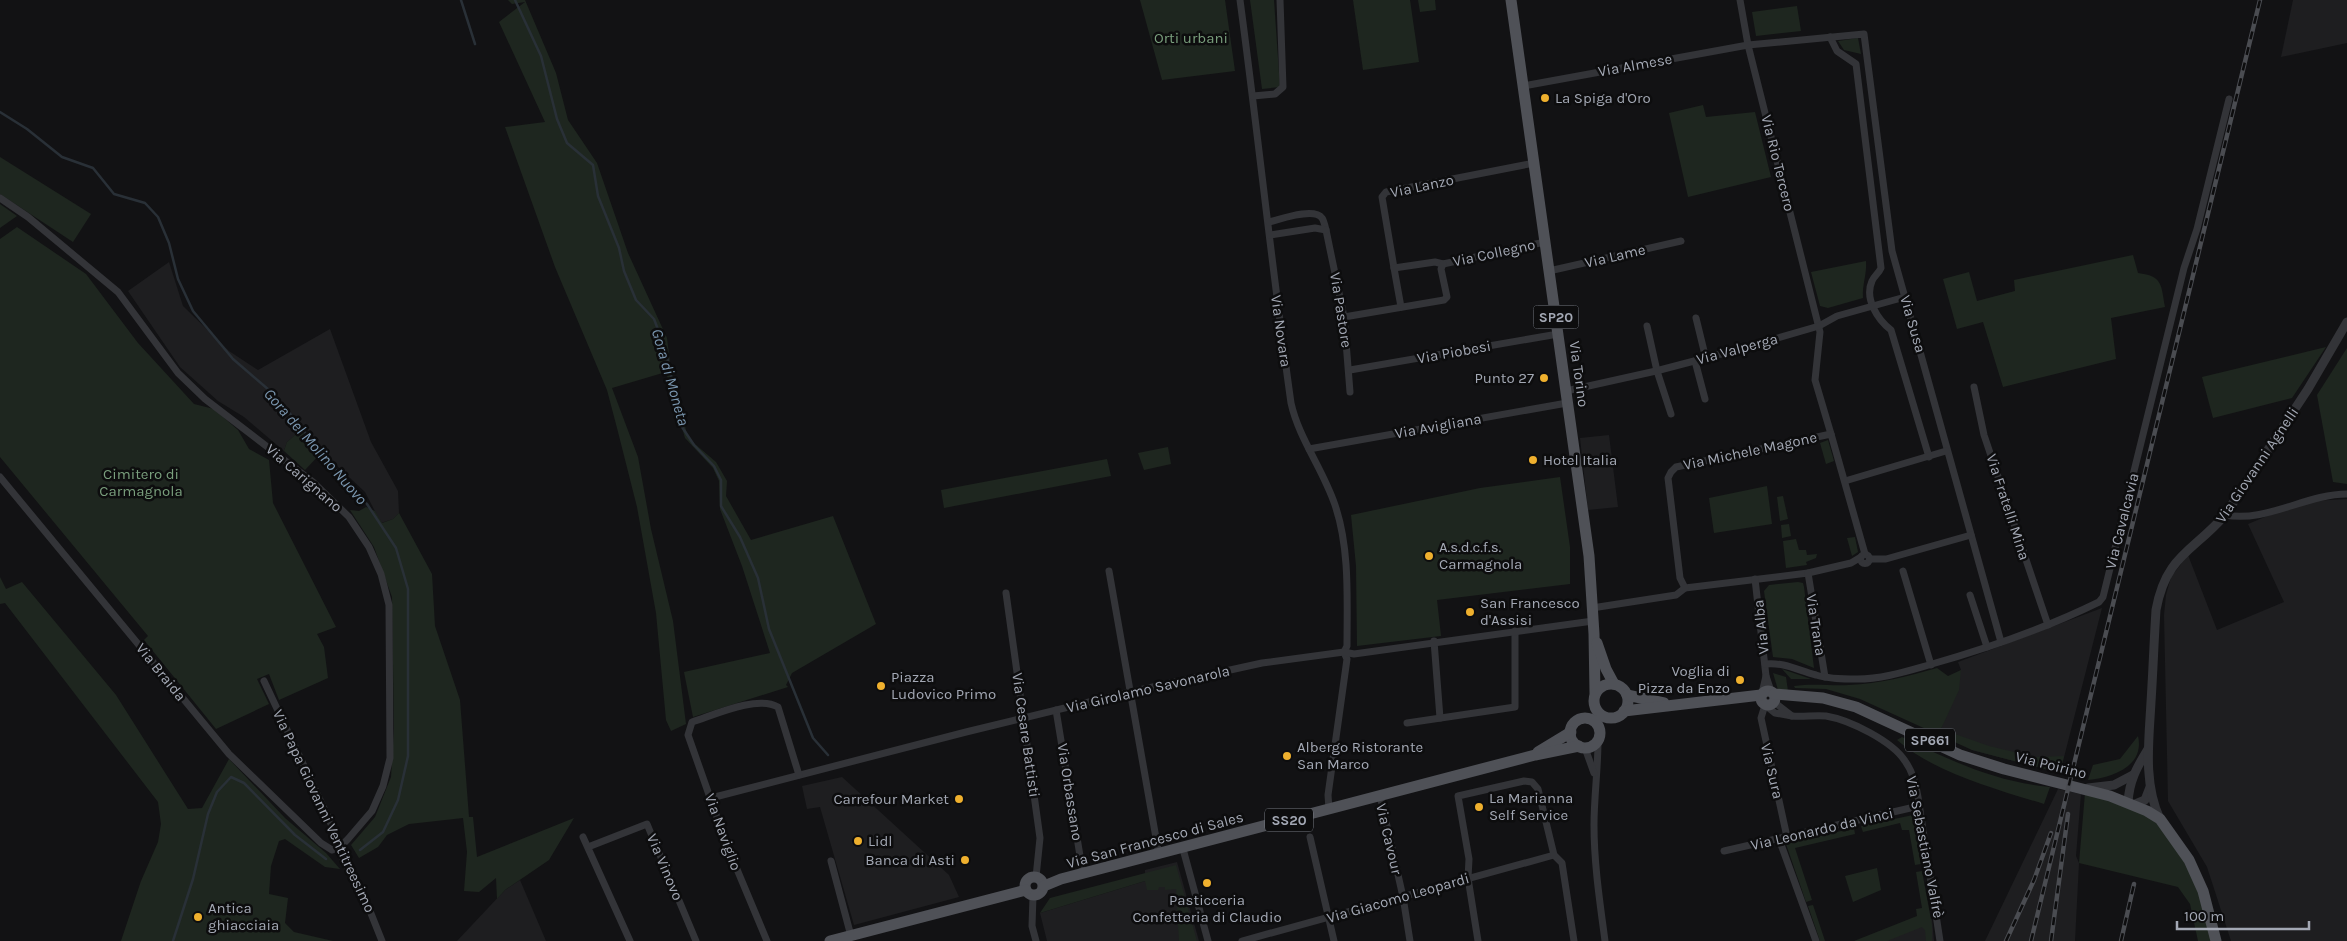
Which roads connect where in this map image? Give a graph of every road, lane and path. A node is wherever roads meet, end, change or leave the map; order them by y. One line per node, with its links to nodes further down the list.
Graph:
1 (1240, 0): 8 (street, Via Novara)
2 (1280, 0): 8 (street)
3 (1511, 0): 7 (main road, Via Torino / SP20)
4 (1740, 0): 6 (street, Via Rio Tercero)
5 (1830, 37): 6 (street, Via Susa); 20 (street, Via Susa); 21 (street)
6 (1748, 45): 7 (street, Via Almese); 27 (street, Via Rio Tercero)
7 (1522, 86): 10 (main road, Via Torino / SP20)
8 (1253, 96): 12 (street, Via Novara)
9 (2229, 99): 58 (street, Via Cavalcavia)
10 (1534, 163): 16 (main road, Via Torino / SP20); 18 (street, Via Lanzo)
11 (0, 198): 103 (street, Via Carignano)
12 (1269, 222): 13 (street); 14 (street, Via Novara)
13 (1326, 230): 14 (street); 23 (street, Via Pastore)
14 (1270, 235): 40 (street, Via Novara)
15 (1681, 241): 19 (street, Via Lame)
16 (1545, 242): 17 (street, Via Collegno); 19 (main road, Via Torino / SP20)
17 (1443, 264): 18 (street, Via Collegno); 22 (street)
18 (1394, 268): 22 (street, Via Lanzo)
19 (1549, 271): 28 (main road, Via Torino / SP20)
20 (1905, 297): 21 (street, Via Valperga); 41 (street, Via Susa)
21 (1873, 306): 27 (street, Via Valperga); 42 (street, Via Susa)
22 (1401, 307): 23 (street)
23 (1344, 317): 31 (street, Via Pastore)
24 (1696, 318): 29 (street)
25 (2347, 322): 46 (street, Via Giovanni Agnelli)
26 (1647, 326): 32 (street)
27 (1819, 326): 29 (street, Via Valperga); 39 (street, Via Michele Magone)
28 (1558, 334): 31 (street, Via Piobesi); 34 (main road, Via Torino / SP20)
29 (1706, 359): 30 (street, Via Valperga)
30 (1695, 361): 32 (street, Via Valperga); 36 (street)
31 (1350, 370): 35 (street, Via Pastore)
32 (1657, 371): 34 (street, Via Valperga); 38 (street)
33 (1974, 387): 58 (street, Via Fratelli Mina)
34 (1566, 391): 37 (main road, Via Torino / SP20)
35 (1350, 392)
36 (1705, 398)
37 (1568, 403): 40 (street, Via Avigliana); 56 (main road, Via Torino / SP20)
38 (1671, 414)
39 (1831, 434): 44 (street, Via Michele Magone); 53 (street, Via Michele Magone)
40 (1309, 449): 64 (street, Via Novara)
41 (1946, 451): 42 (street); 47 (street, Via Susa)
42 (1929, 456): 44 (street)
43 (0, 477): 103 (street, Via Braida)
44 (1845, 481): 48 (street, Via Michele Magone)
45 (2347, 494): 46 (street)
46 (2226, 515): 85 (street, Via Giovanni Agnelli)
47 (1971, 535): 48 (street); 62 (street, Via Susa)
48 (1865, 558): 50 (street)
49 (1108, 571): 70 (street)
50 (1808, 572): 52 (street); 67 (street, Via Trana)
51 (1903, 572): 66 (street)
52 (1755, 579): 53 (street); 65 (street, Via Alba)
53 (1685, 588): 56 (street)
54 (1006, 593): 77 (street, Via Cesare Battisti)
55 (1970, 595): 63 (street)
56 (1592, 608): 57 (main road, Via Torino / SP20)
57 (1593, 621): 59 (street, Via Girolamo Savonarola); 60 (main road, Via Torino / SP20)
58 (2048, 625): 62 (street, Via Cavalcavia)
59 (1515, 631): 61 (street, Via Girolamo Savonarola); 78 (street)
60 (1594, 634): 69 (main road, Via Torino); 73 (main road, Via Torino)
61 (1434, 642): 64 (street, Via Girolamo Savonarola); 78 (street)
62 (2001, 642): 63 (street, Via Cavalcavia)
63 (1987, 647): 66 (street, Via Cavalcavia)
64 (1344, 652): 70 (street, Via Girolamo Savonarola); 96 (street, Via Novara)
65 (1765, 664): 67 (street, Via Cavalcavia); 72 (street, Via Alba)
66 (1931, 664): 67 (street, Via Cavalcavia)
67 (1825, 677)
68 (264, 681): 103 (street, Via Papa Giovanni Ventitreesimo)
69 (1614, 684): 71 (main road); 73 (main road)
70 (1130, 692): 75 (street, Via Girolamo Savonarola); 106 (street)
71 (1627, 695): 74 (main road, Via Poirino); 76 (main road)
72 (1767, 697): 74 (main road, Via Poirino / SP661); 91 (main road, Via Poirino / SP661); 95 (street, Via Sebastiano Valfrè); 99 (street, Via Sura)
73 (1594, 699): 79 (main road); 80 (main road)
74 (1673, 705): 76 (main road, Via Poirino)
75 (1056, 710): 77 (street, Via Girolamo Savonarola); 109 (street, Via Orbassano)
76 (1624, 711): 80 (main road)
77 (1023, 718): 87 (street, Via Girolamo Savonarola); 110 (street, Via Cesare Battisti)
78 (1440, 718): 81 (street)
79 (1583, 718): 82 (main road); 83 (main road)
80 (1610, 718): 83 (main road)
81 (1407, 723)
82 (1571, 732): 84 (main road); 86 (main road, Via San Francesco di Sales / SS20)
83 (1599, 736): 84 (main road); 88 (street)
84 (1582, 747): 86 (main road, Via San Francesco di Sales / SS20); 88 (street)
85 (2148, 748): 89 (street); 90 (street, Via Giovanni Agnelli)
86 (1535, 755): 92 (main road, Via San Francesco di Sales / SS20)
87 (799, 775): 93 (street, Via Girolamo Savonarola); 93 (street, Via Naviglio)
88 (1594, 775): 129 (street)
89 (2132, 775): 91 (street); 94 (street)
90 (2150, 785): 94 (street); 97 (street, Via Giovanni Agnelli)
91 (2084, 789): 94 (main road, Via Poirino / SP661)
92 (1380, 795): 96 (main road, Via San Francesco di Sales / SS20); 114 (street, Via Cavour)
93 (711, 798): 120 (street, Via Naviglio)
94 (2130, 804): 97 (main road, Via Poirino / SP661)
95 (1920, 806): 99 (street, Via Leonardo da Vinci); 131 (street, Via Sebastiano Valfrè)
96 (1329, 809): 104 (main road, Via San Francesco di Sales / SS20)
97 (2160, 819): 132 (main road, Via Poirino / SP661)
98 (1310, 837): 115 (street)
99 (1787, 837): 101 (street, Via Leonardo da Vinci)
100 (583, 838): 102 (street)
101 (1779, 839): 105 (street, Via Leonardo da Vinci); 130 (street)
102 (588, 847): 118 (street); 119 (street, Via Vinovo)
103 (337, 848): 117 (street, Via Papa Giovanni Ventitreesimo)
104 (1183, 849): 106 (main road, Via San Francesco di Sales / SS20); 123 (street)
105 (1724, 851)
106 (1159, 855): 109 (main road, Via San Francesco di Sales / SS20)
107 (1554, 855): 111 (street, Via Giacomo Leopardi); 111 (street); 128 (street)
108 (831, 861): 116 (street)
109 (1083, 874): 112 (main road, Via San Francesco di Sales / SS20)
110 (1036, 877): 112 (main road); 113 (main road)
111 (1468, 878): 114 (street, Via Giacomo Leopardi); 127 (street)
112 (1044, 886): 113 (main road)
113 (1030, 893): 116 (main road); 122 (street)
114 (1403, 897): 115 (street, Via Giacomo Leopardi); 126 (street, Via Cavour)
115 (1328, 917): 124 (street, Via Giacomo Leopardi); 125 (street)
116 (849, 938): 121 (main road)
117 (382, 941)
118 (630, 941)
119 (696, 941)
120 (767, 941)
121 (830, 941)
122 (1036, 941)
123 (1208, 941)
124 (1242, 941)
125 (1334, 941)
126 (1410, 941)
127 (1478, 941)
128 (1574, 941)
129 (1605, 941)
130 (1816, 941)
131 (1940, 941)
132 (2216, 941)

